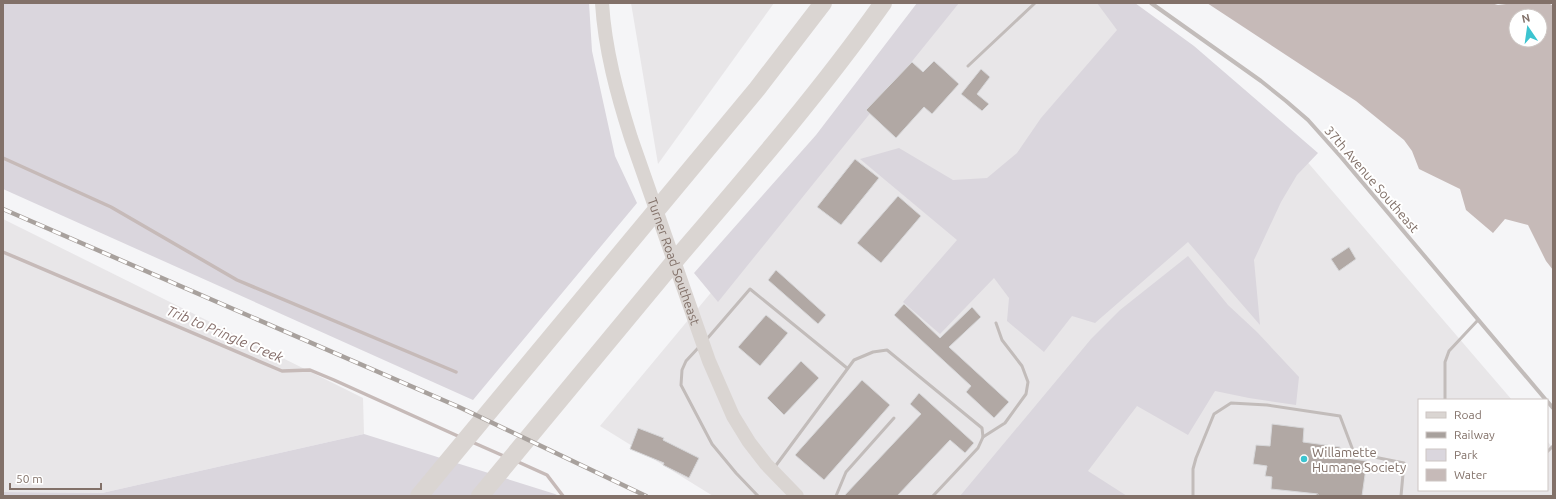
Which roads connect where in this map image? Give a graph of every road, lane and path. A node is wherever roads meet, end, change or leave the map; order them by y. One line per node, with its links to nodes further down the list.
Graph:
1 (602, 3): 9 (main road, Turner Road Southeast)
2 (823, 3): 18 (highway)
3 (883, 3): 16 (highway)
4 (1035, 3): 6 (lane)
5 (1151, 3): 7 (street, 37th Avenue Southeast)
6 (968, 66)
7 (1478, 320): 11 (lane); 12 (street, 37th Avenue Southeast)
8 (996, 323): 14 (lane)
9 (703, 343): 10 (lane); 15 (main road, Turner Road Southeast); 19 (lane)
10 (848, 368): 14 (lane); 15 (lane)
11 (1445, 399)
12 (1546, 399)
13 (894, 418): 21 (lane)
14 (983, 438): 22 (lane)
15 (773, 471): 20 (main road, Turner Road Southeast)
16 (483, 492)
17 (1193, 495): 23 (lane); 24 (lane)
18 (419, 496)
19 (758, 496)
20 (797, 496)
21 (836, 496)
22 (934, 496)
23 (1199, 496)
24 (1401, 496)

